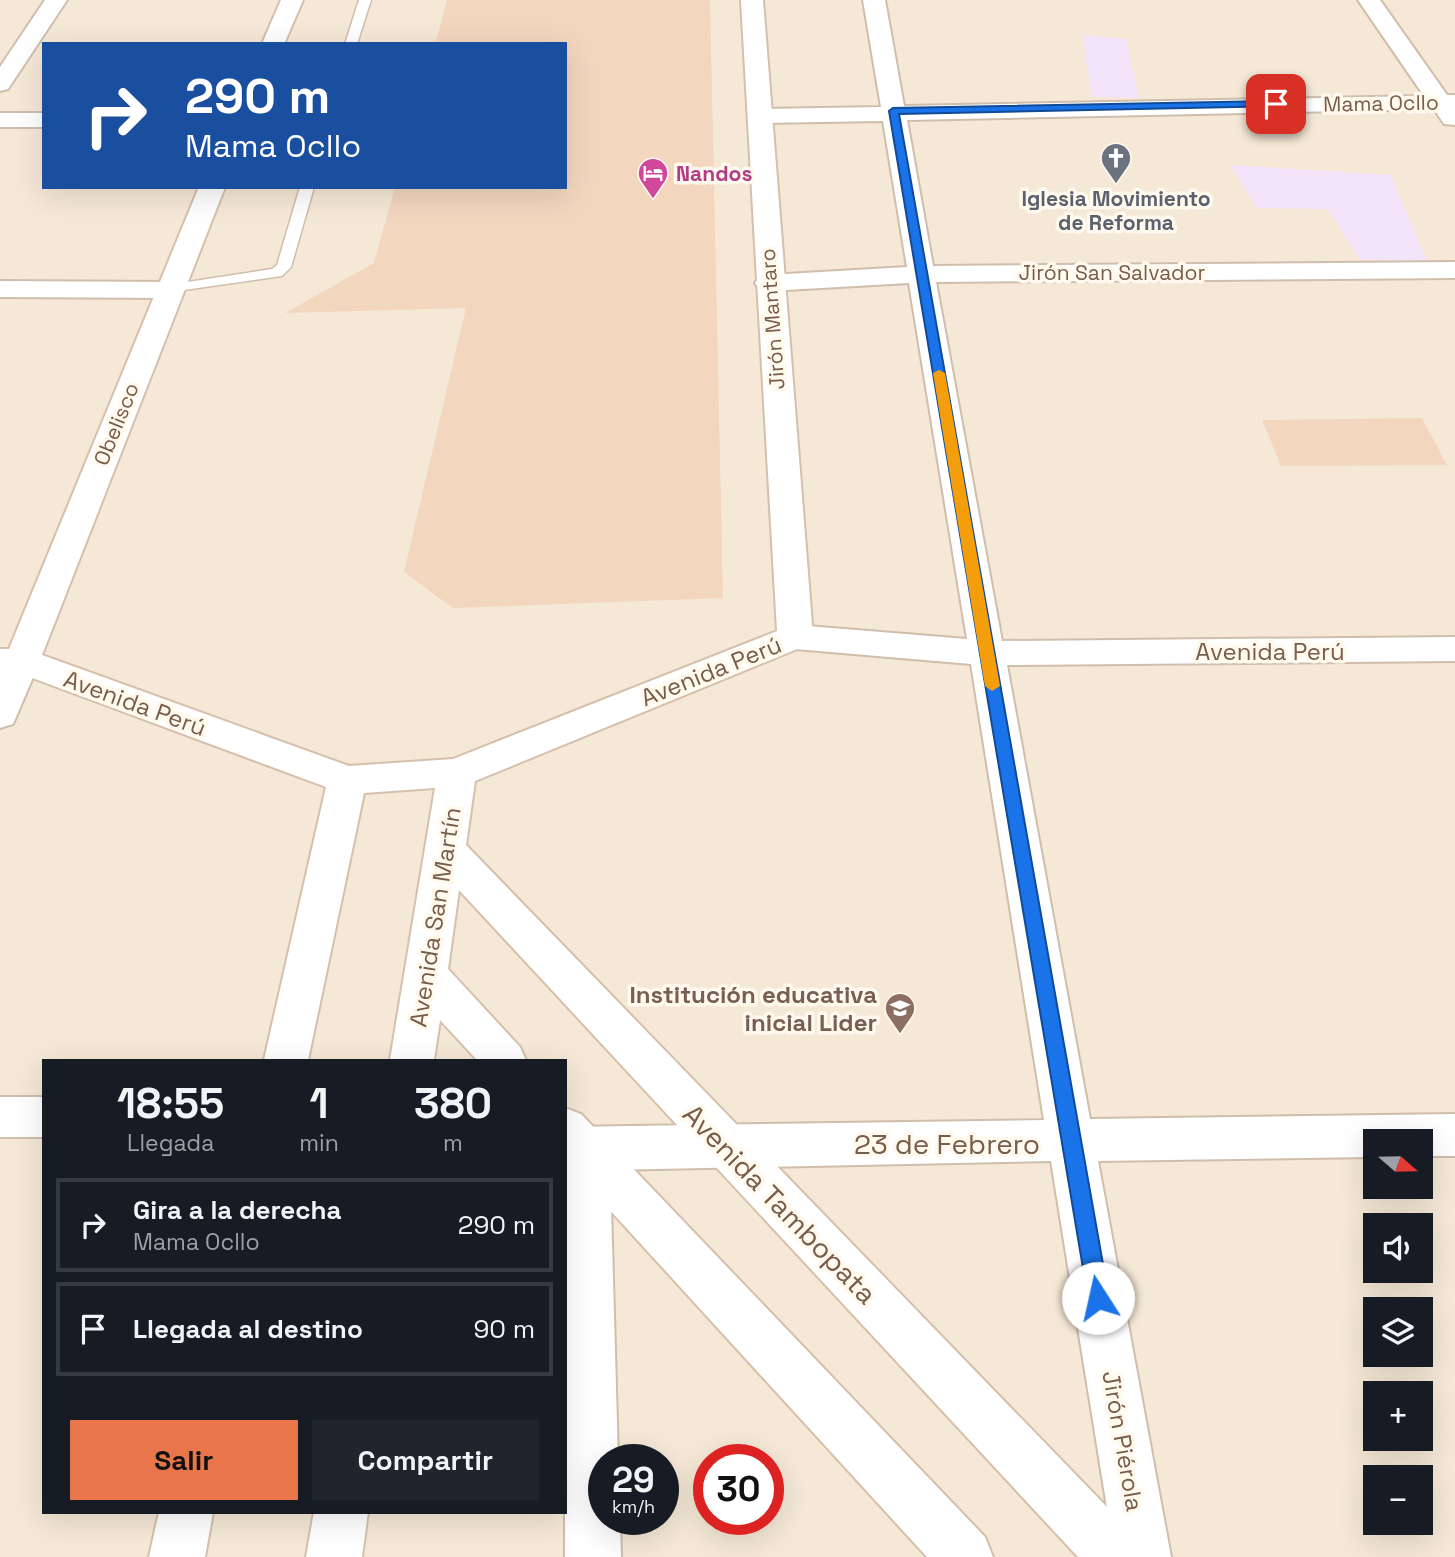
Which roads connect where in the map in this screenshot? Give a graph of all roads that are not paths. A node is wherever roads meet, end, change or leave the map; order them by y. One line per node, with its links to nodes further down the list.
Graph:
1 (56, 0): 9 (street)
2 (292, 0): 7 (street)
3 (365, 0): 8 (lane)
4 (752, 0): 12 (street, Jirón Mantaro)
5 (874, 0): 11 (street, Jirón Piérola)
6 (1369, 0): 10 (street)
7 (274, 42)
8 (352, 42)
9 (0, 84)
10 (1448, 102): 11 (street, Mama Ocllo); 15 (street)
11 (893, 111): 12 (street, Mama Ocllo); 19 (street, Jirón Piérola)
12 (761, 116): 20 (street, Jirón Mantaro)
13 (0, 120): 14 (street)
14 (42, 120)
15 (1455, 123)
16 (211, 189): 22 (street, Obelisco)
17 (305, 189): 22 (lane)
18 (1455, 270): 19 (street, Jirón San Salvador)
19 (922, 274): 20 (street, Jirón San Salvador); 25 (street, Jirón Piérola)
20 (769, 283): 23 (street, Jirón Mantaro)
21 (0, 289): 22 (street)
22 (169, 290): 26 (street, Obelisco)
23 (795, 637): 25 (street, Avenida Perú); 28 (street, Avenida Perú)
24 (1455, 649): 25 (street, Avenida Perú)
25 (987, 653): 39 (street, Jirón Piérola)
26 (11, 661): 27 (street, Obelisco); 29 (street, Avenida Perú)
27 (0, 715)
28 (457, 773): 29 (street, Avenida Perú); 30 (street, Avenida San Martín)
29 (346, 780): 32 (street)
30 (445, 849): 31 (street, Avenida San Martín); 40 (street, Avenida Tambopata)
31 (426, 974): 33 (street, Avenida San Martín); 34 (street)
32 (286, 1059)
33 (412, 1059)
34 (503, 1059)
35 (0, 1117): 36 (street)
36 (42, 1117)
37 (1455, 1135): 39 (street, 23 de Febrero)
38 (572, 1142): 40 (street, 23 de Febrero); 45 (street); 46 (street)
39 (1072, 1143): 40 (street, 23 de Febrero); 48 (street, Jirón Piérola)
40 (724, 1145): 47 (street, Avenida Tambopata)
41 (186, 1514): 43 (street)
42 (341, 1514): 44 (street)
43 (177, 1557)
44 (334, 1557)
45 (593, 1557)
46 (965, 1557)
47 (1116, 1557)
48 (1143, 1557)

